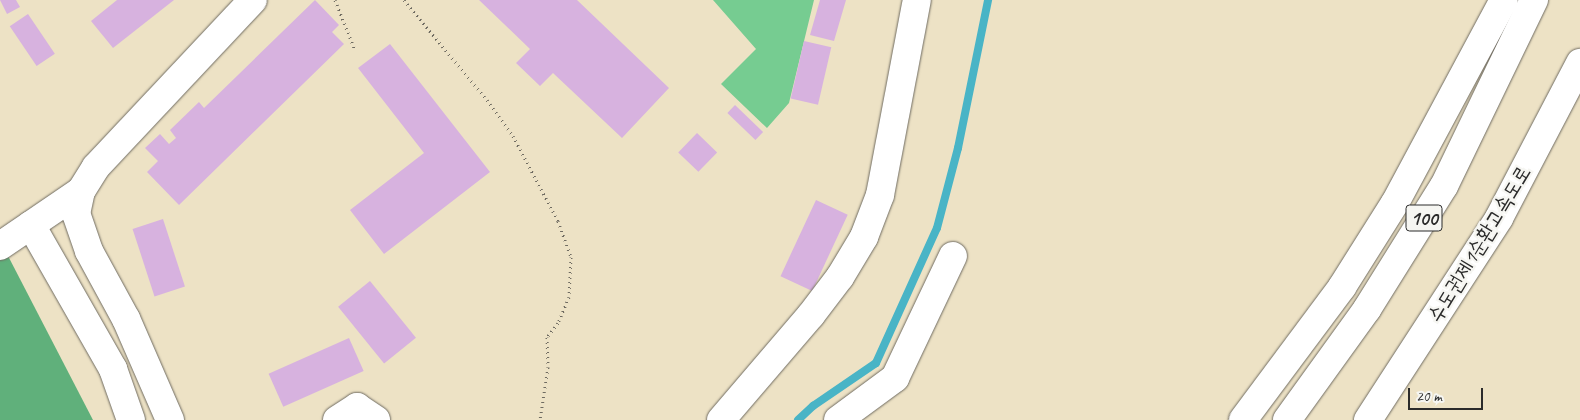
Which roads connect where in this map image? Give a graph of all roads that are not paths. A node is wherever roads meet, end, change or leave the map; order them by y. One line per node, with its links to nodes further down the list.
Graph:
1 (253, 0): 6 (main road)
2 (917, 0): 14 (main road)
3 (1504, 0): 16 (main road)
4 (1534, 0): 17 (main road, 100)
5 (1580, 62): 18 (main road, 수도권제1순환고속도로)
6 (81, 191): 7 (main road); 11 (main road)
7 (31, 225): 8 (main road); 10 (main road)
8 (0, 246)
9 (953, 256): 15 (main road)
10 (131, 420)
11 (170, 420)
12 (337, 420): 13 (main road)
13 (376, 420)
14 (721, 420)
15 (838, 420)
16 (1244, 420)
17 (1287, 420)
18 (1368, 420)

